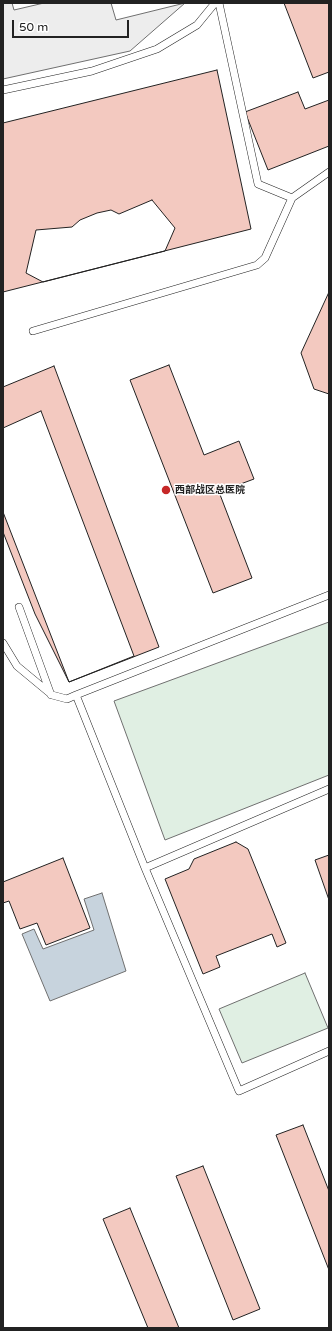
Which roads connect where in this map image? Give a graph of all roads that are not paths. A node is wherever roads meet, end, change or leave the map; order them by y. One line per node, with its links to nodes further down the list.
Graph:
1 (215, 3): 3 (lane)
2 (219, 3): 5 (lane)
3 (3, 90)
4 (329, 172): 5 (lane)
5 (292, 198): 6 (lane)
6 (33, 331)
7 (329, 595): 11 (lane)
8 (19, 607): 10 (lane)
9 (3, 643): 10 (lane)
10 (52, 695): 11 (lane)
11 (76, 695): 13 (lane)
12 (329, 789): 13 (lane)
13 (145, 868): 14 (lane)
14 (329, 1051)

